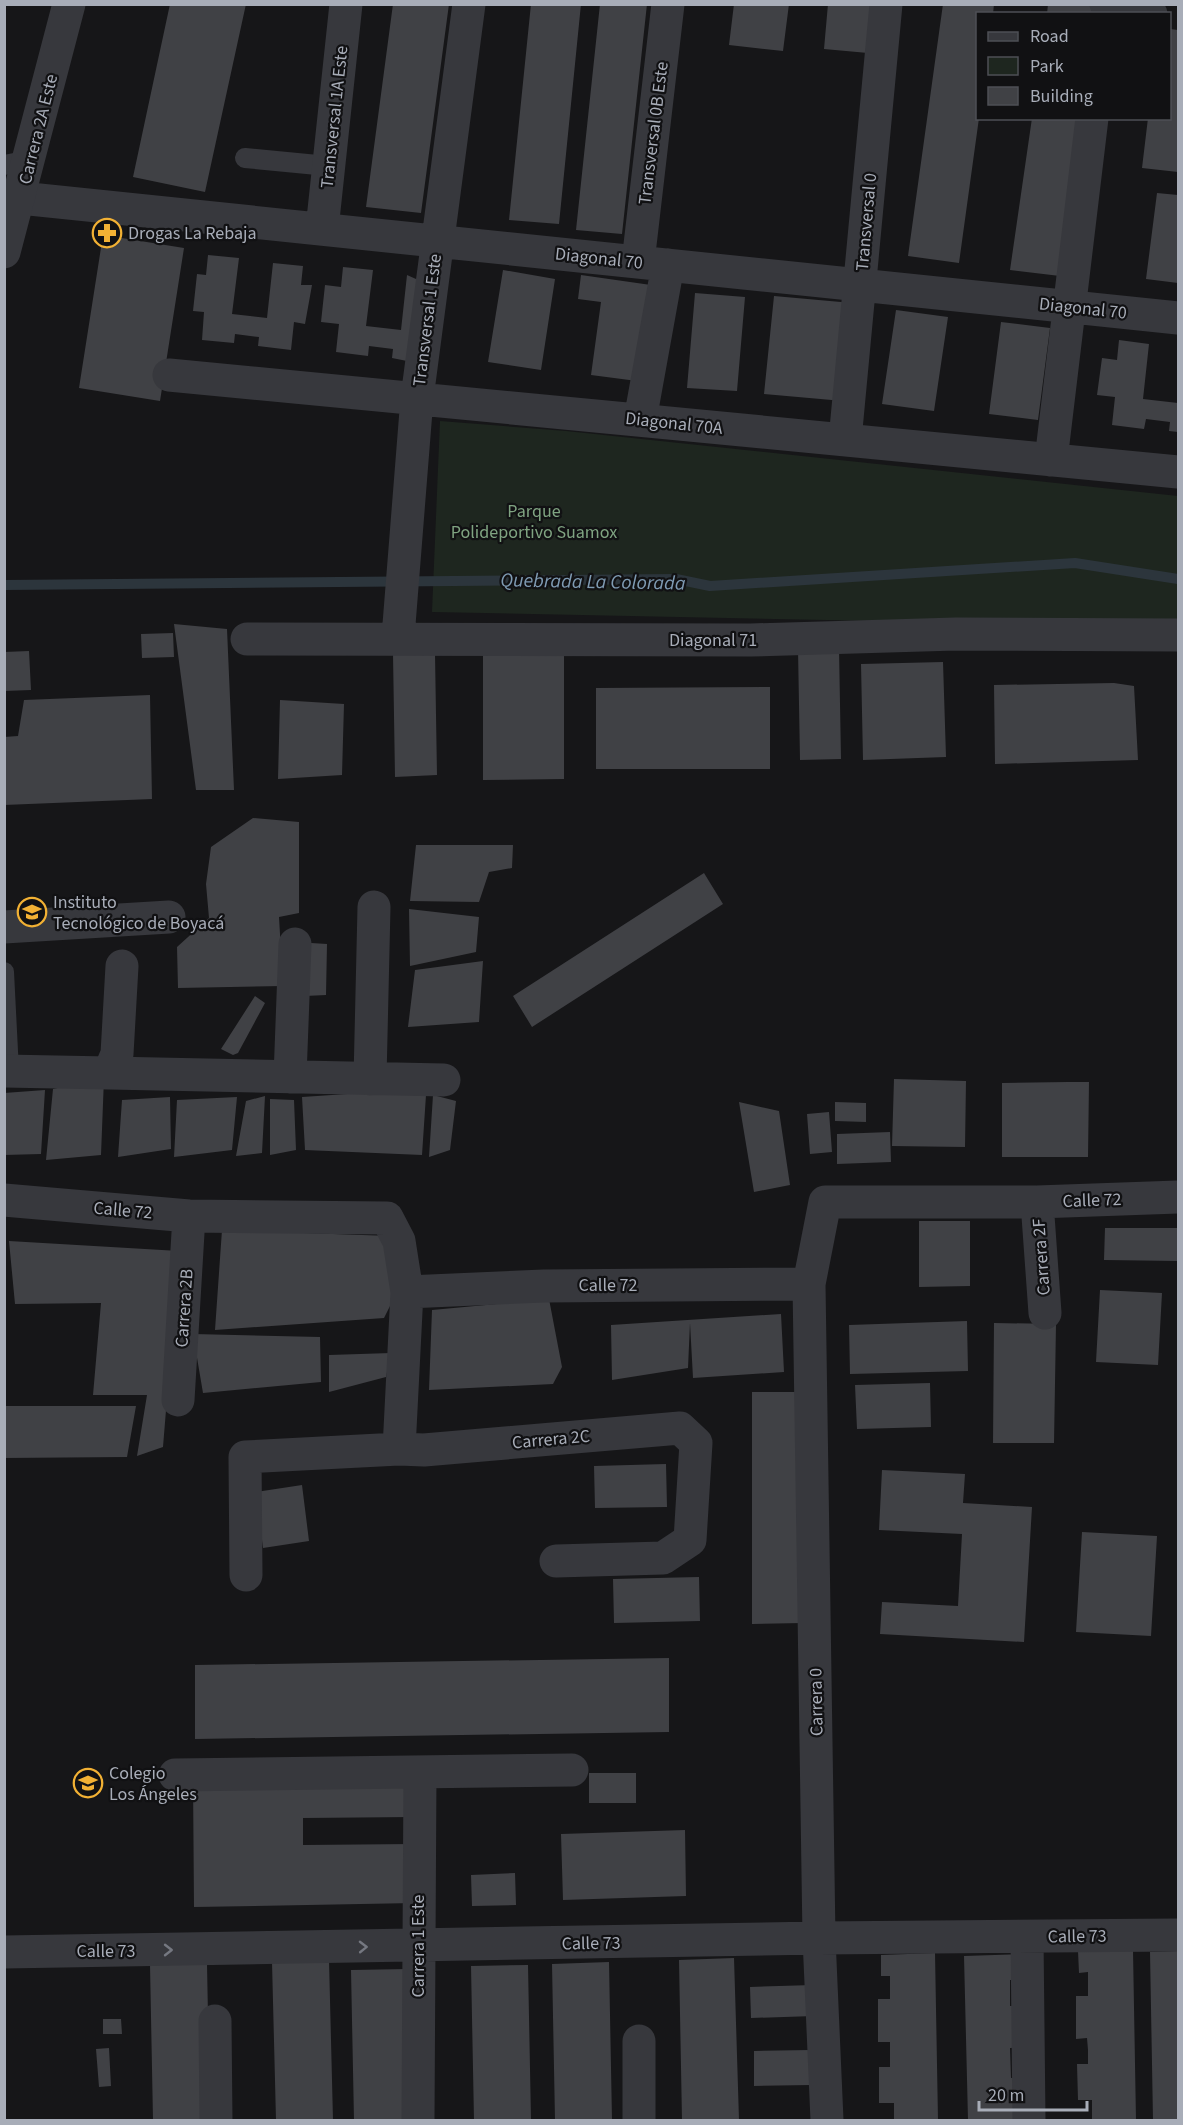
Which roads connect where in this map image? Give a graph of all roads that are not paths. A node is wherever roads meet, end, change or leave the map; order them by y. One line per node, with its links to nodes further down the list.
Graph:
1 (69, 4): 10 (street, Carrera 2A Este)
2 (346, 4): 11 (street, Transversal 1A Este)
3 (469, 4): 14 (street, Transversal 1 Este)
4 (668, 4): 16 (street, Transversal 0B Este)
5 (886, 4): 17 (street, Transversal 0)
6 (1106, 4): 7 (street)
7 (1142, 12)
8 (1092, 120): 18 (street)
9 (245, 158): 11 (lane)
10 (17, 163): 12 (street, Carrera 2A Este)
11 (328, 165): 13 (street, Transversal 1A Este)
12 (21, 198): 13 (street, Diagonal 70); 15 (street, Carrera 2A Este)
13 (322, 229): 14 (street, Diagonal 70)
14 (437, 241): 16 (street, Diagonal 70); 21 (street, Transversal 1 Este)
15 (4, 252)
16 (653, 264): 17 (street, Diagonal 70); 22 (street, Transversal 0B Este)
17 (860, 285): 18 (street, Diagonal 70); 23 (street, Transversal 0)
18 (1070, 307): 19 (street, Diagonal 70); 24 (street)
19 (1179, 318)
20 (169, 375): 21 (street, Diagonal 70A)
21 (417, 398): 22 (street, Diagonal 70A); 27 (street, Transversal 1 Este)
22 (640, 420): 23 (street, Diagonal 70A)
23 (844, 440): 24 (street, Diagonal 70A)
24 (1051, 460): 25 (street, Diagonal 70A)
25 (1179, 472)
26 (1179, 635): 27 (street, Diagonal 71)
27 (398, 637): 28 (street, Diagonal 71)
28 (247, 639)
29 (374, 908): 38 (street)
30 (169, 916): 31 (street)
31 (4, 927)
32 (295, 944): 37 (street)
33 (122, 966): 36 (street)
34 (4, 972): 35 (lane)
35 (7, 1071): 36 (street)
36 (109, 1073): 37 (street)
37 (290, 1077): 38 (street)
38 (370, 1079): 39 (street)
39 (444, 1080)
40 (1179, 1197): 43 (street, Calle 72)
41 (4, 1200): 44 (street, Calle 72)
42 (825, 1202): 43 (street, Calle 72); 45 (street, Carrera 0)
43 (1037, 1202): 47 (street, Carrera 2F)
44 (189, 1216): 46 (street, Calle 72); 48 (street, Carrera 2B)
45 (809, 1284): 46 (street, Calle 72); 57 (street, Carrera 0)
46 (407, 1292): 49 (street)
47 (1044, 1313)
48 (178, 1400)
49 (399, 1449): 50 (street, Carrera 2C); 51 (street)
50 (556, 1561)
51 (246, 1575)
52 (572, 1770): 53 (street)
53 (420, 1772): 54 (street); 58 (street, Carrera 1 Este)
54 (176, 1775)
55 (1179, 1935): 56 (street, Calle 73)
56 (1027, 1937): 57 (street, Calle 73); 66 (street)
57 (819, 1938): 58 (street, Calle 73); 65 (street, Carrera 0)
58 (418, 1946): 59 (street, Calle 73, one-way to 58); 63 (street, Carrera 1 Este)
59 (4, 1952)
60 (215, 2021): 62 (street)
61 (639, 2041): 64 (street)
62 (216, 2121)
63 (418, 2121)
64 (639, 2121)
65 (827, 2121)
66 (1029, 2121)

